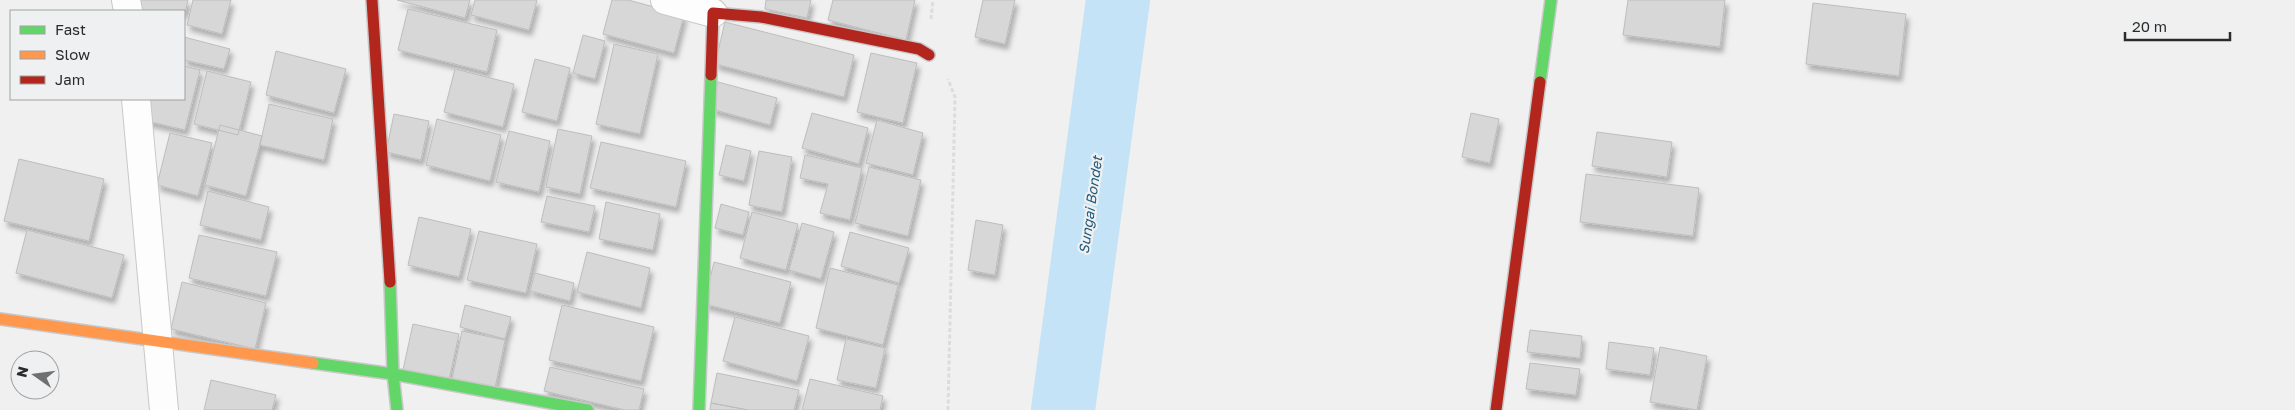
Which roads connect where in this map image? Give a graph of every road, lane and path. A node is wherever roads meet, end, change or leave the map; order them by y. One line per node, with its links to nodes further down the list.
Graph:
1 (372, 0): 9 (street)
2 (665, 0): 4 (street)
3 (1551, 0): 15 (street)
4 (713, 13): 5 (street); 13 (street)
5 (929, 54): 14 (path)
6 (136, 100): 8 (street)
7 (0, 319): 8 (street)
8 (158, 341): 9 (street); 10 (street)
9 (393, 374): 11 (street); 12 (street)
10 (164, 410)
11 (397, 410)
12 (588, 410)
13 (699, 410)
14 (948, 410)
15 (1496, 410)

